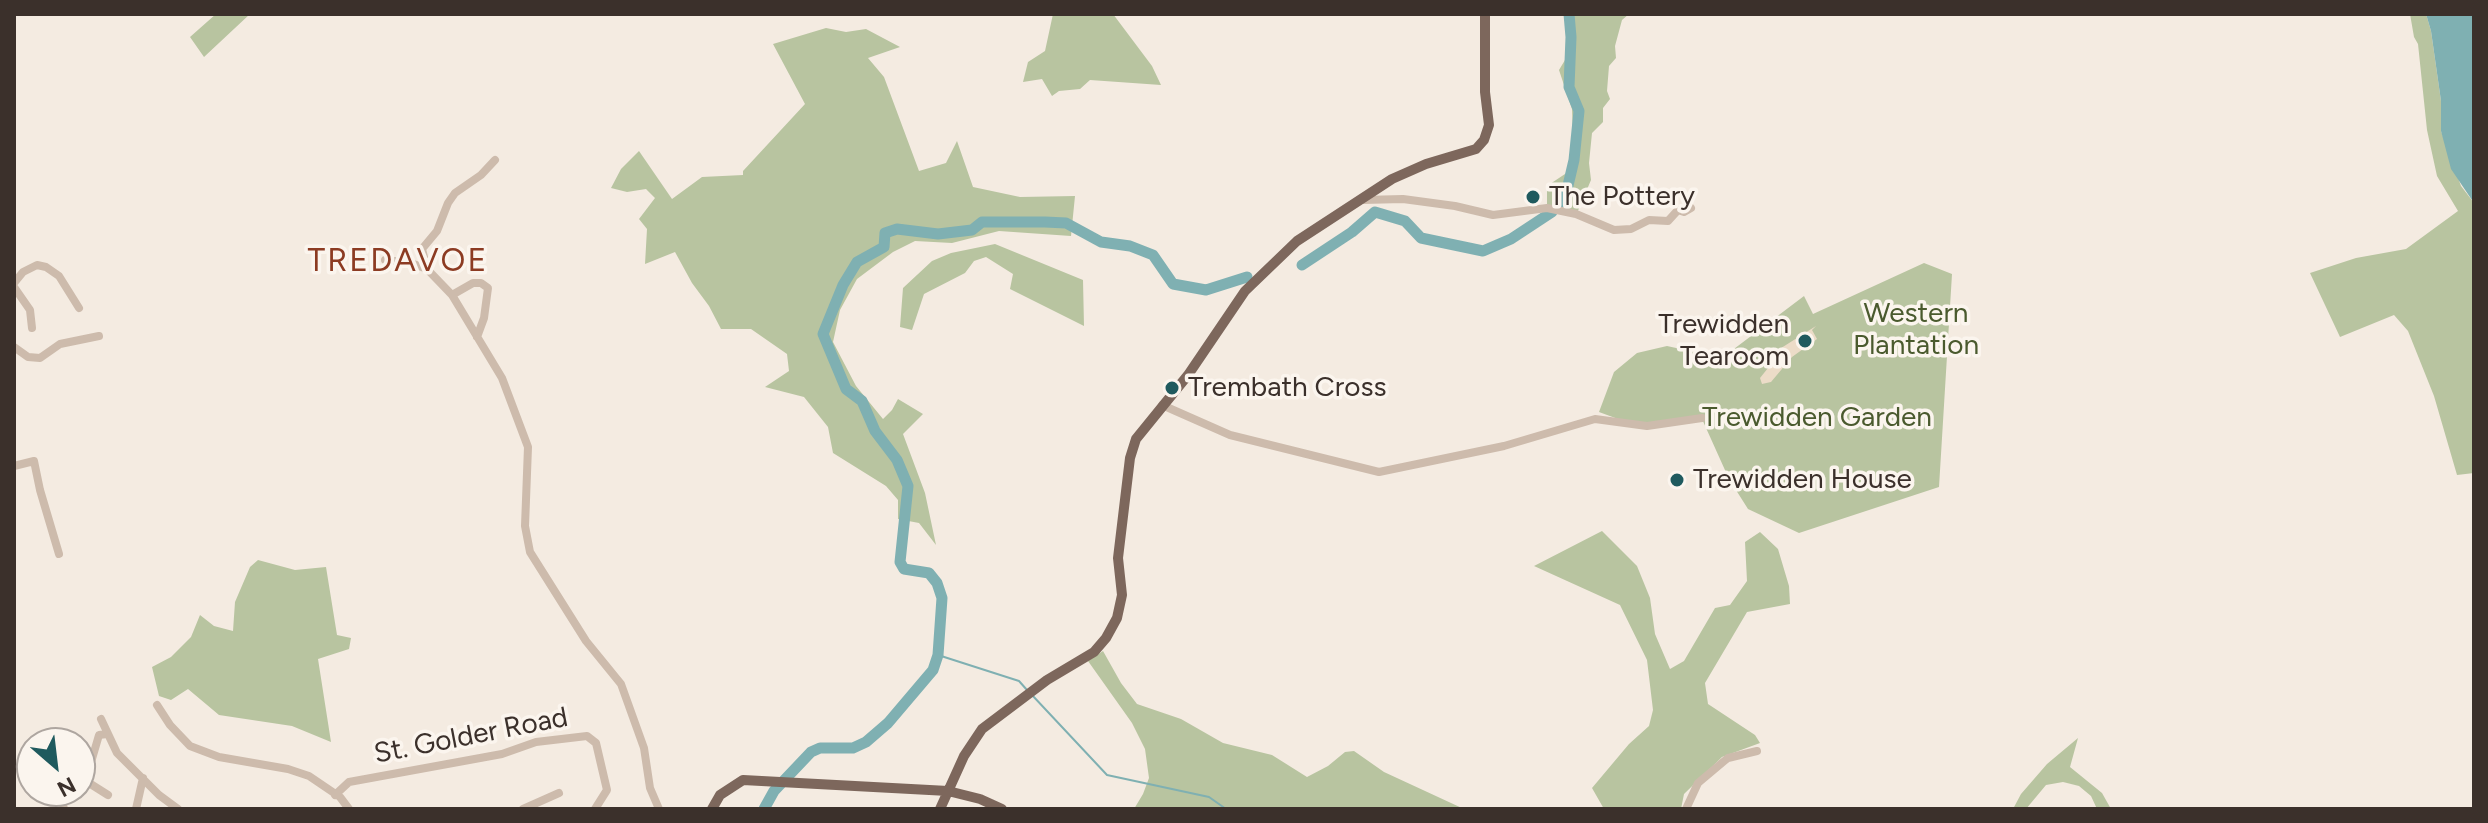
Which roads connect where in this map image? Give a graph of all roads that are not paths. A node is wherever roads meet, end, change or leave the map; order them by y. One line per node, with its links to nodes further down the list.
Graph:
1 (1485, 14): 3 (main road)
2 (495, 160): 5 (street)
3 (1363, 200): 4 (street); 16 (main road)
4 (1691, 208)
5 (422, 249): 7 (street); 8 (street)
6 (385, 260): 7 (street)
7 (411, 263): 8 (street)
8 (427, 269): 10 (street)
9 (14, 285): 11 (street); 12 (street)
10 (452, 295): 14 (street); 14 (street)
11 (79, 308)
12 (32, 328)
13 (99, 336): 15 (street)
14 (477, 337): 34 (street)
15 (14, 347)
16 (1162, 405): 17 (street); 25 (main road)
17 (1702, 418)
18 (14, 466): 19 (street)
19 (59, 554)
20 (157, 705): 28 (street)
21 (101, 719): 22 (street)
22 (107, 734): 24 (street); 27 (street)
23 (1757, 751): 38 (street)
24 (143, 778): 29 (street); 30 (street)
25 (948, 791): 35 (main road); 36 (main road); 37 (main road)
26 (559, 793): 32 (street)
27 (108, 795)
28 (335, 795): 31 (street); 33 (street, St. Golder Road)
29 (136, 809)
30 (178, 809)
31 (349, 809)
32 (523, 809)
33 (595, 809)
34 (659, 809)
35 (712, 809)
36 (940, 809)
37 (1002, 809)
38 (1686, 809)

